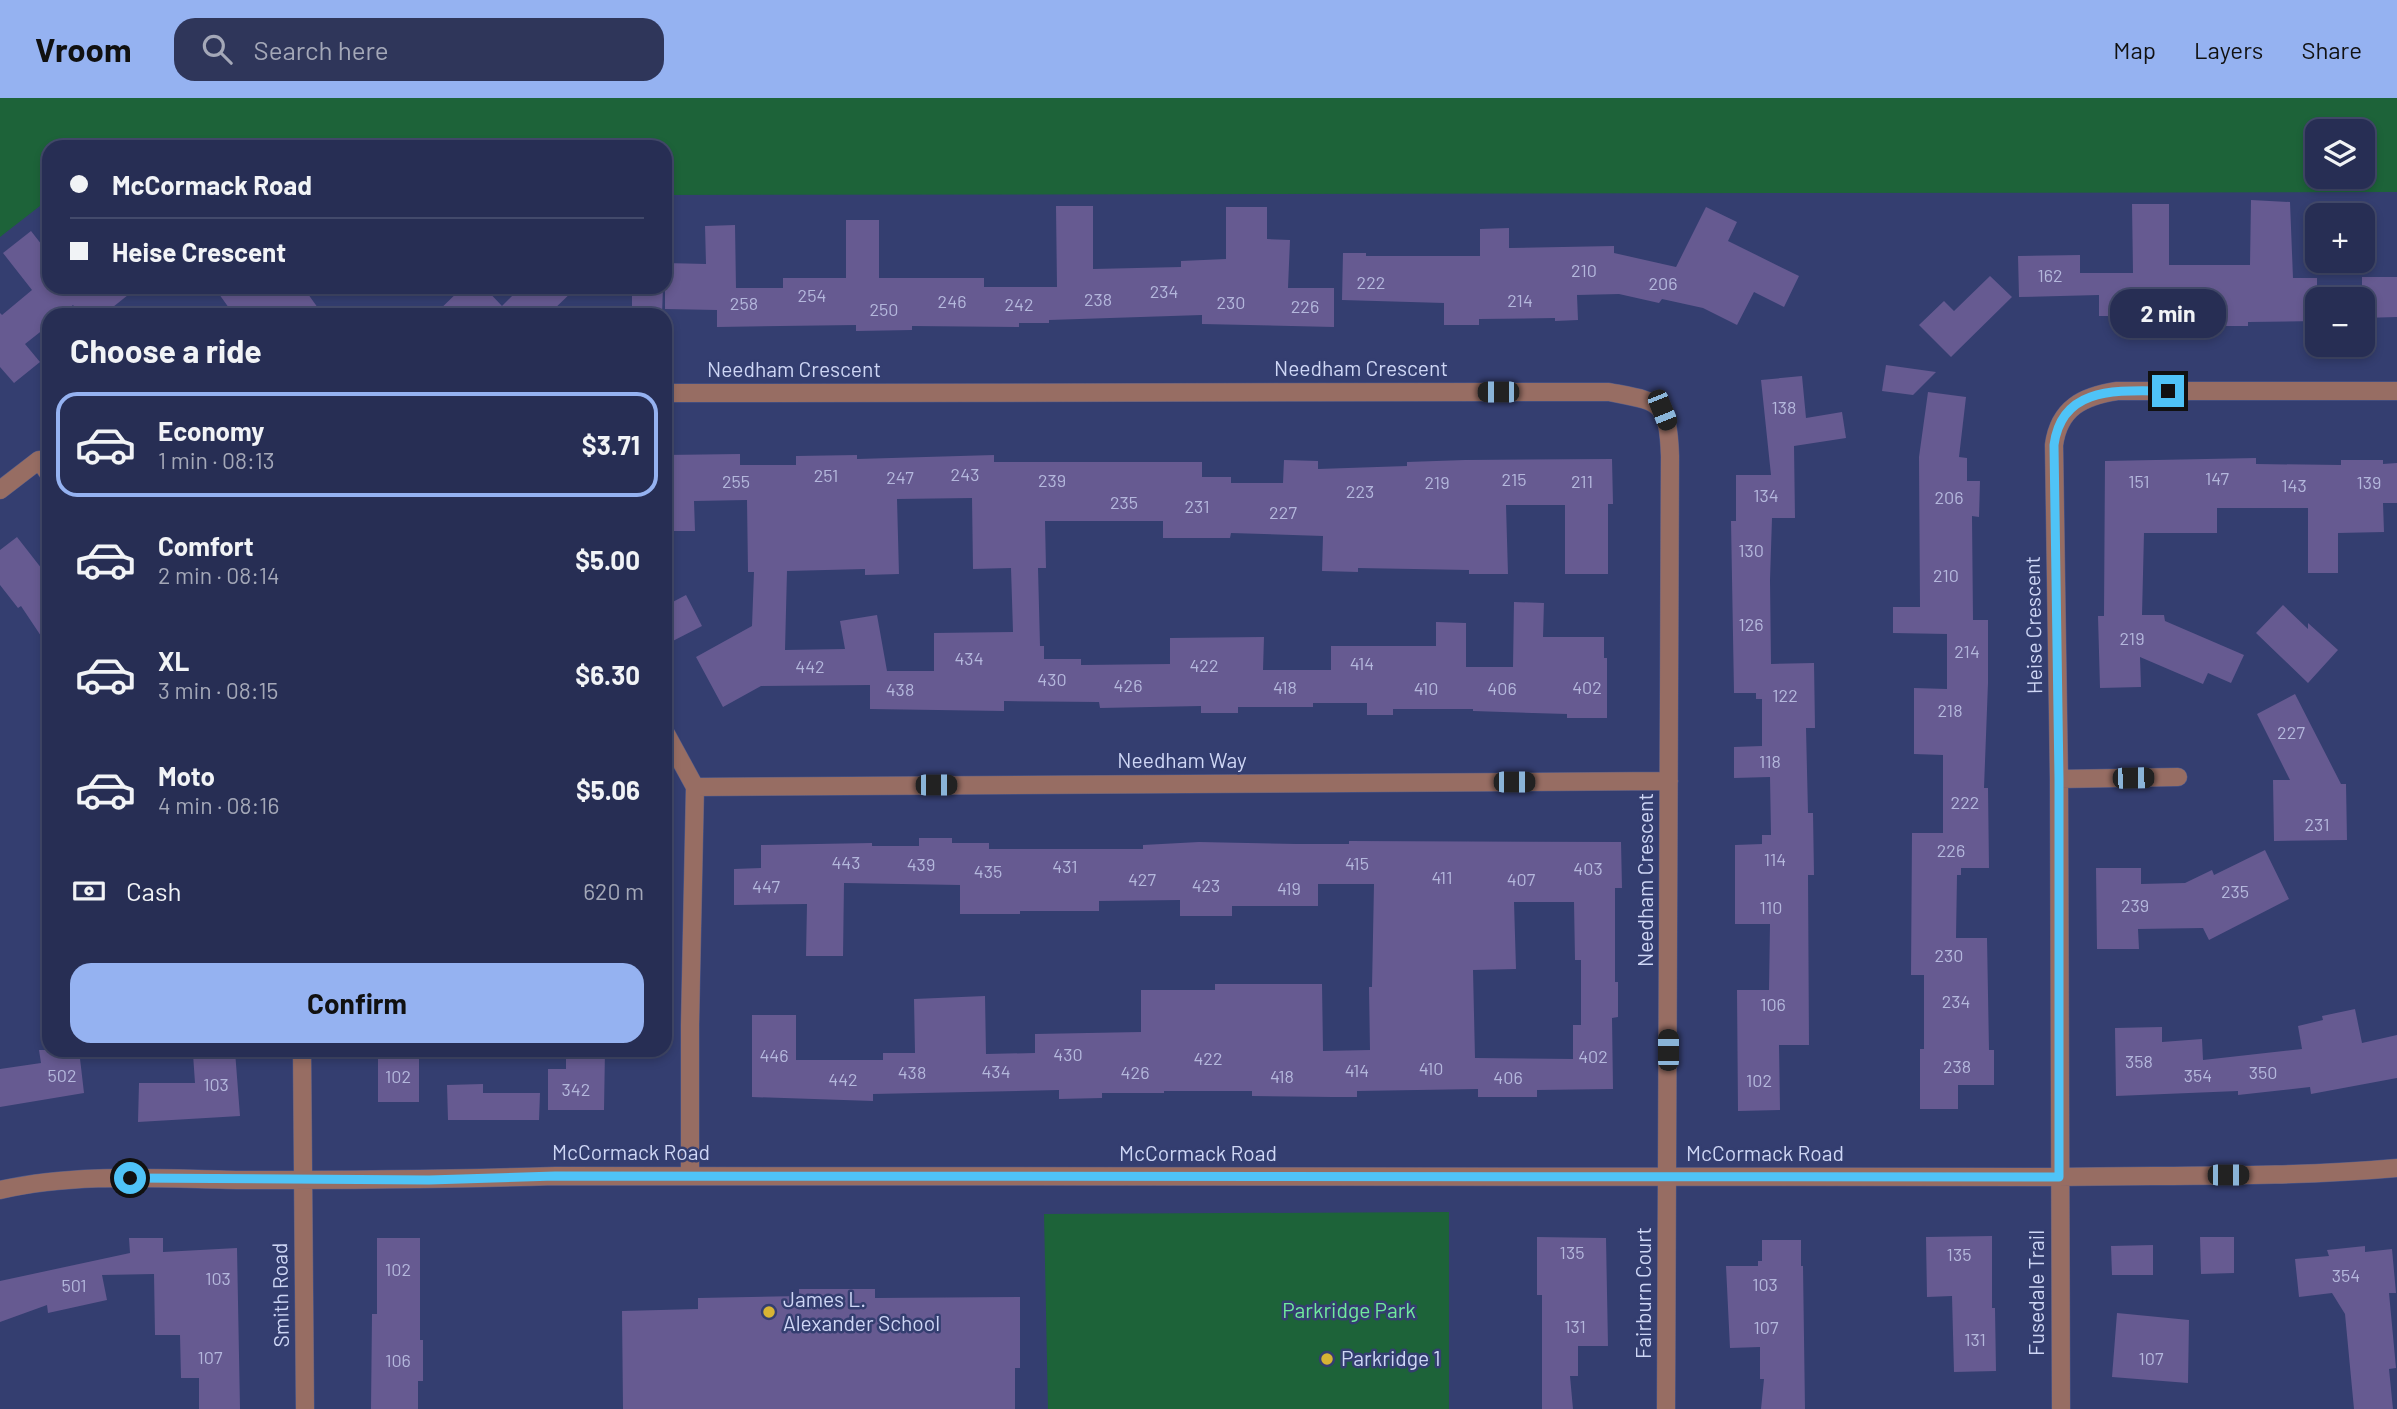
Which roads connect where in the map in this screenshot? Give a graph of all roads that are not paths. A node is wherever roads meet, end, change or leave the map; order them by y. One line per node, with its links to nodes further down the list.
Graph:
1 (2397, 391): 7 (street, Heise Crescent)
2 (672, 393): 8 (street, Needham Crescent)
3 (42, 464): 4 (street)
4 (0, 490)
5 (672, 745): 9 (street)
6 (2178, 776): 7 (street)
7 (2059, 779): 14 (street, Heise Crescent)
8 (1669, 781): 9 (street, Needham Way); 13 (street, Needham Crescent)
9 (695, 787): 12 (street)
10 (302, 1057): 15 (street, Smith Road)
11 (2397, 1168): 14 (street, McCormack Road)
12 (690, 1176): 13 (street, McCormack Road); 15 (street, McCormack Road)
13 (1668, 1177): 14 (street, McCormack Road); 18 (street, Fairburn Court)
14 (2059, 1177): 19 (street, Fusedale Trail)
15 (303, 1180): 16 (street, McCormack Road); 17 (street, Smith Road)
16 (0, 1191)
17 (305, 1409)
18 (1666, 1409)
19 (2060, 1409)

